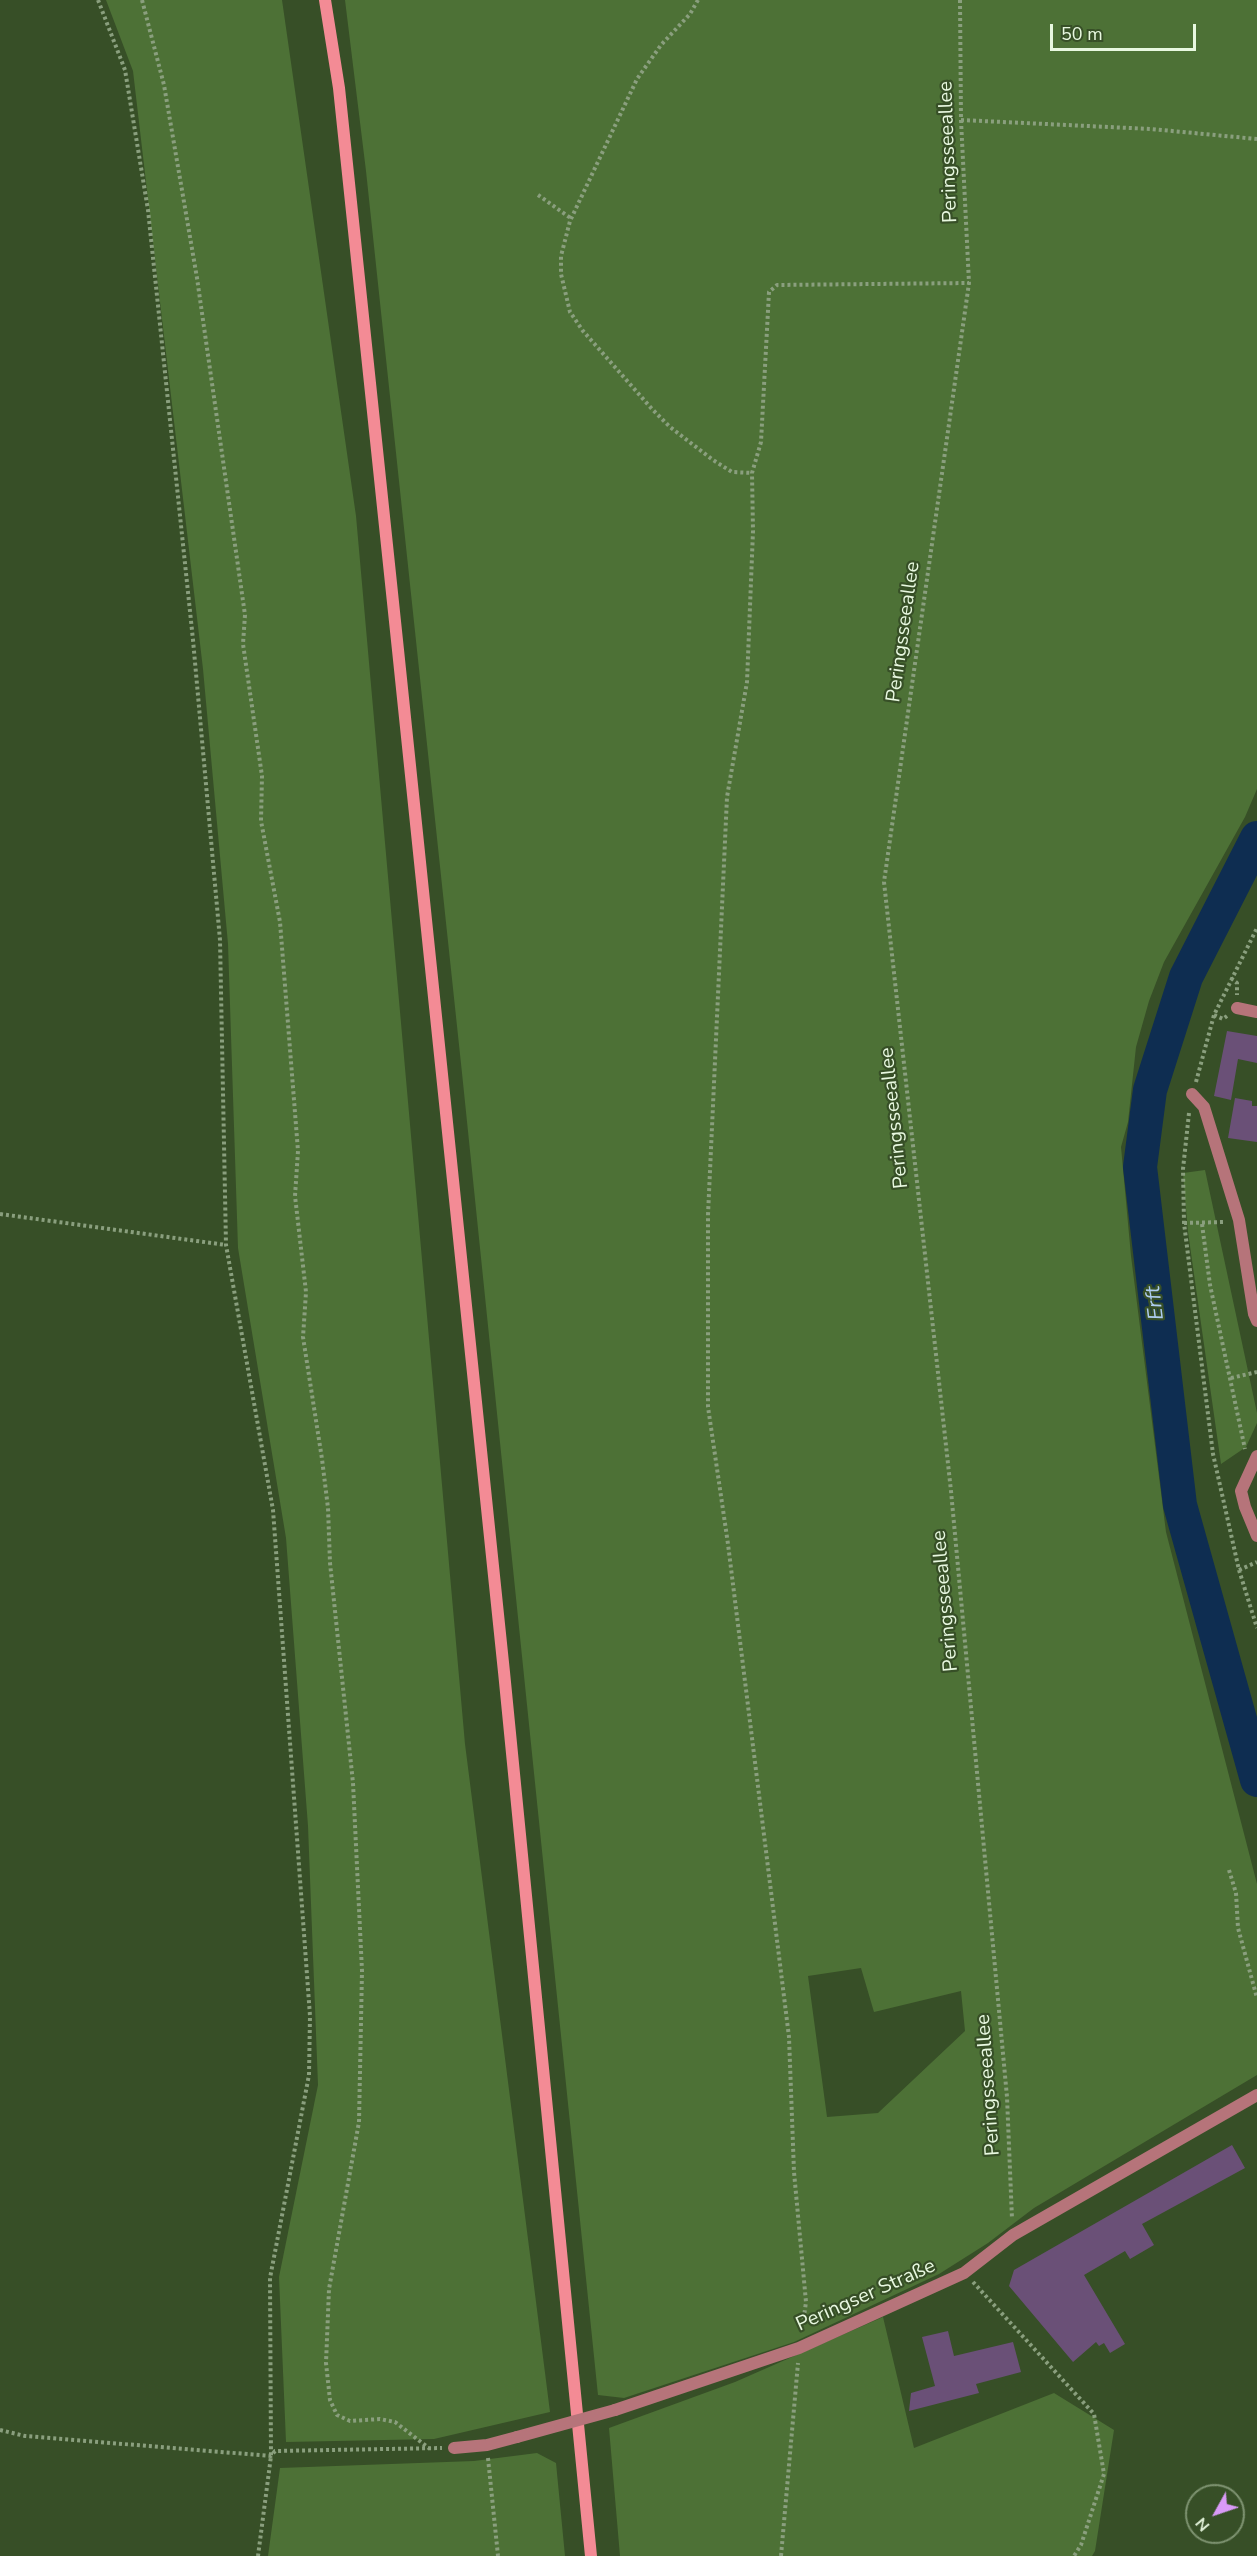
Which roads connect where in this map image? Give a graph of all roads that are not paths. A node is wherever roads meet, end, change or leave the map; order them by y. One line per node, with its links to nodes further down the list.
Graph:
1 (325, 0): 10 (main road)
2 (1237, 1008): 3 (street)
3 (1257, 1012)
4 (1192, 1094): 5 (street)
5 (1257, 1321)
6 (1257, 1456): 7 (street)
7 (1257, 1536)
8 (1257, 2095): 9 (street, Peringser Straße, bridge)
9 (454, 2448)
10 (591, 2556)

